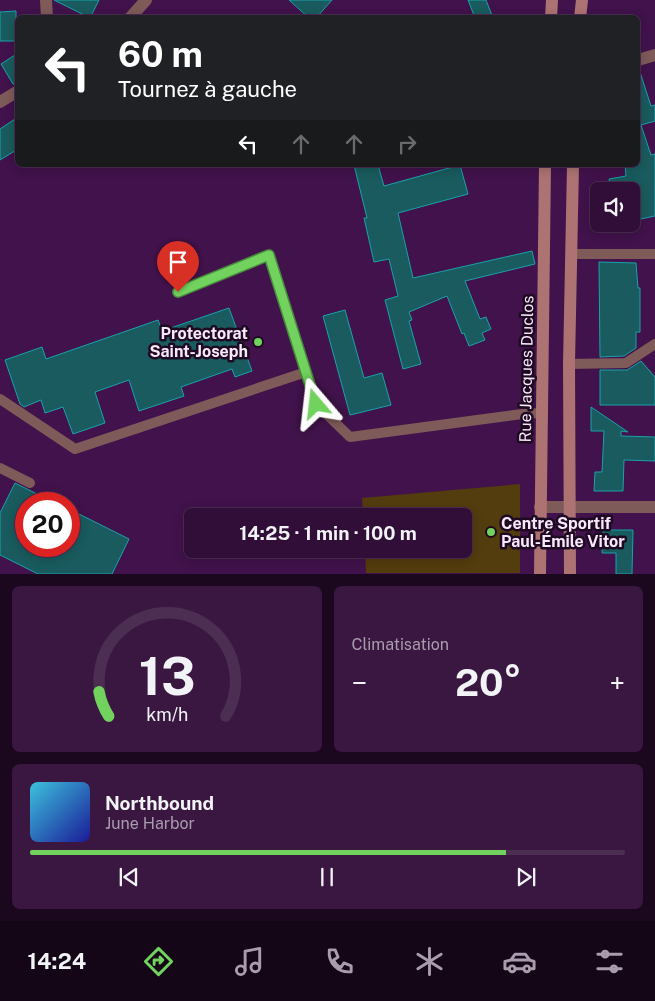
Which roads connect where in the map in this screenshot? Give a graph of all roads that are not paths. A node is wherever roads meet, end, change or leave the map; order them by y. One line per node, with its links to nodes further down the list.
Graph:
1 (46, 0): 5 (street)
2 (146, 0): 6 (street)
3 (552, 0): 7 (main road)
4 (582, 0): 8 (main road)
5 (47, 15)
6 (133, 15)
7 (551, 15)
8 (580, 15)
9 (655, 55): 10 (street)
10 (640, 59)
11 (15, 93): 12 (street)
12 (0, 102)
13 (545, 167): 22 (main road, Rue Jacques Duclos)
14 (573, 167): 15 (main road)
15 (571, 254): 16 (lane); 19 (main road)
16 (655, 254)
17 (178, 292): 20 (lane)
18 (655, 344): 19 (lane)
19 (569, 364): 26 (main road)
20 (306, 372): 21 (lane); 22 (lane)
21 (0, 398)
22 (542, 413): 25 (main road, Rue Jacques Duclos)
23 (0, 468): 24 (lane)
24 (30, 483)
25 (540, 507): 26 (street); 28 (main road, Rue Jacques Duclos)
26 (569, 507): 27 (street); 29 (main road)
27 (655, 507)
28 (540, 574)
29 (570, 574)

